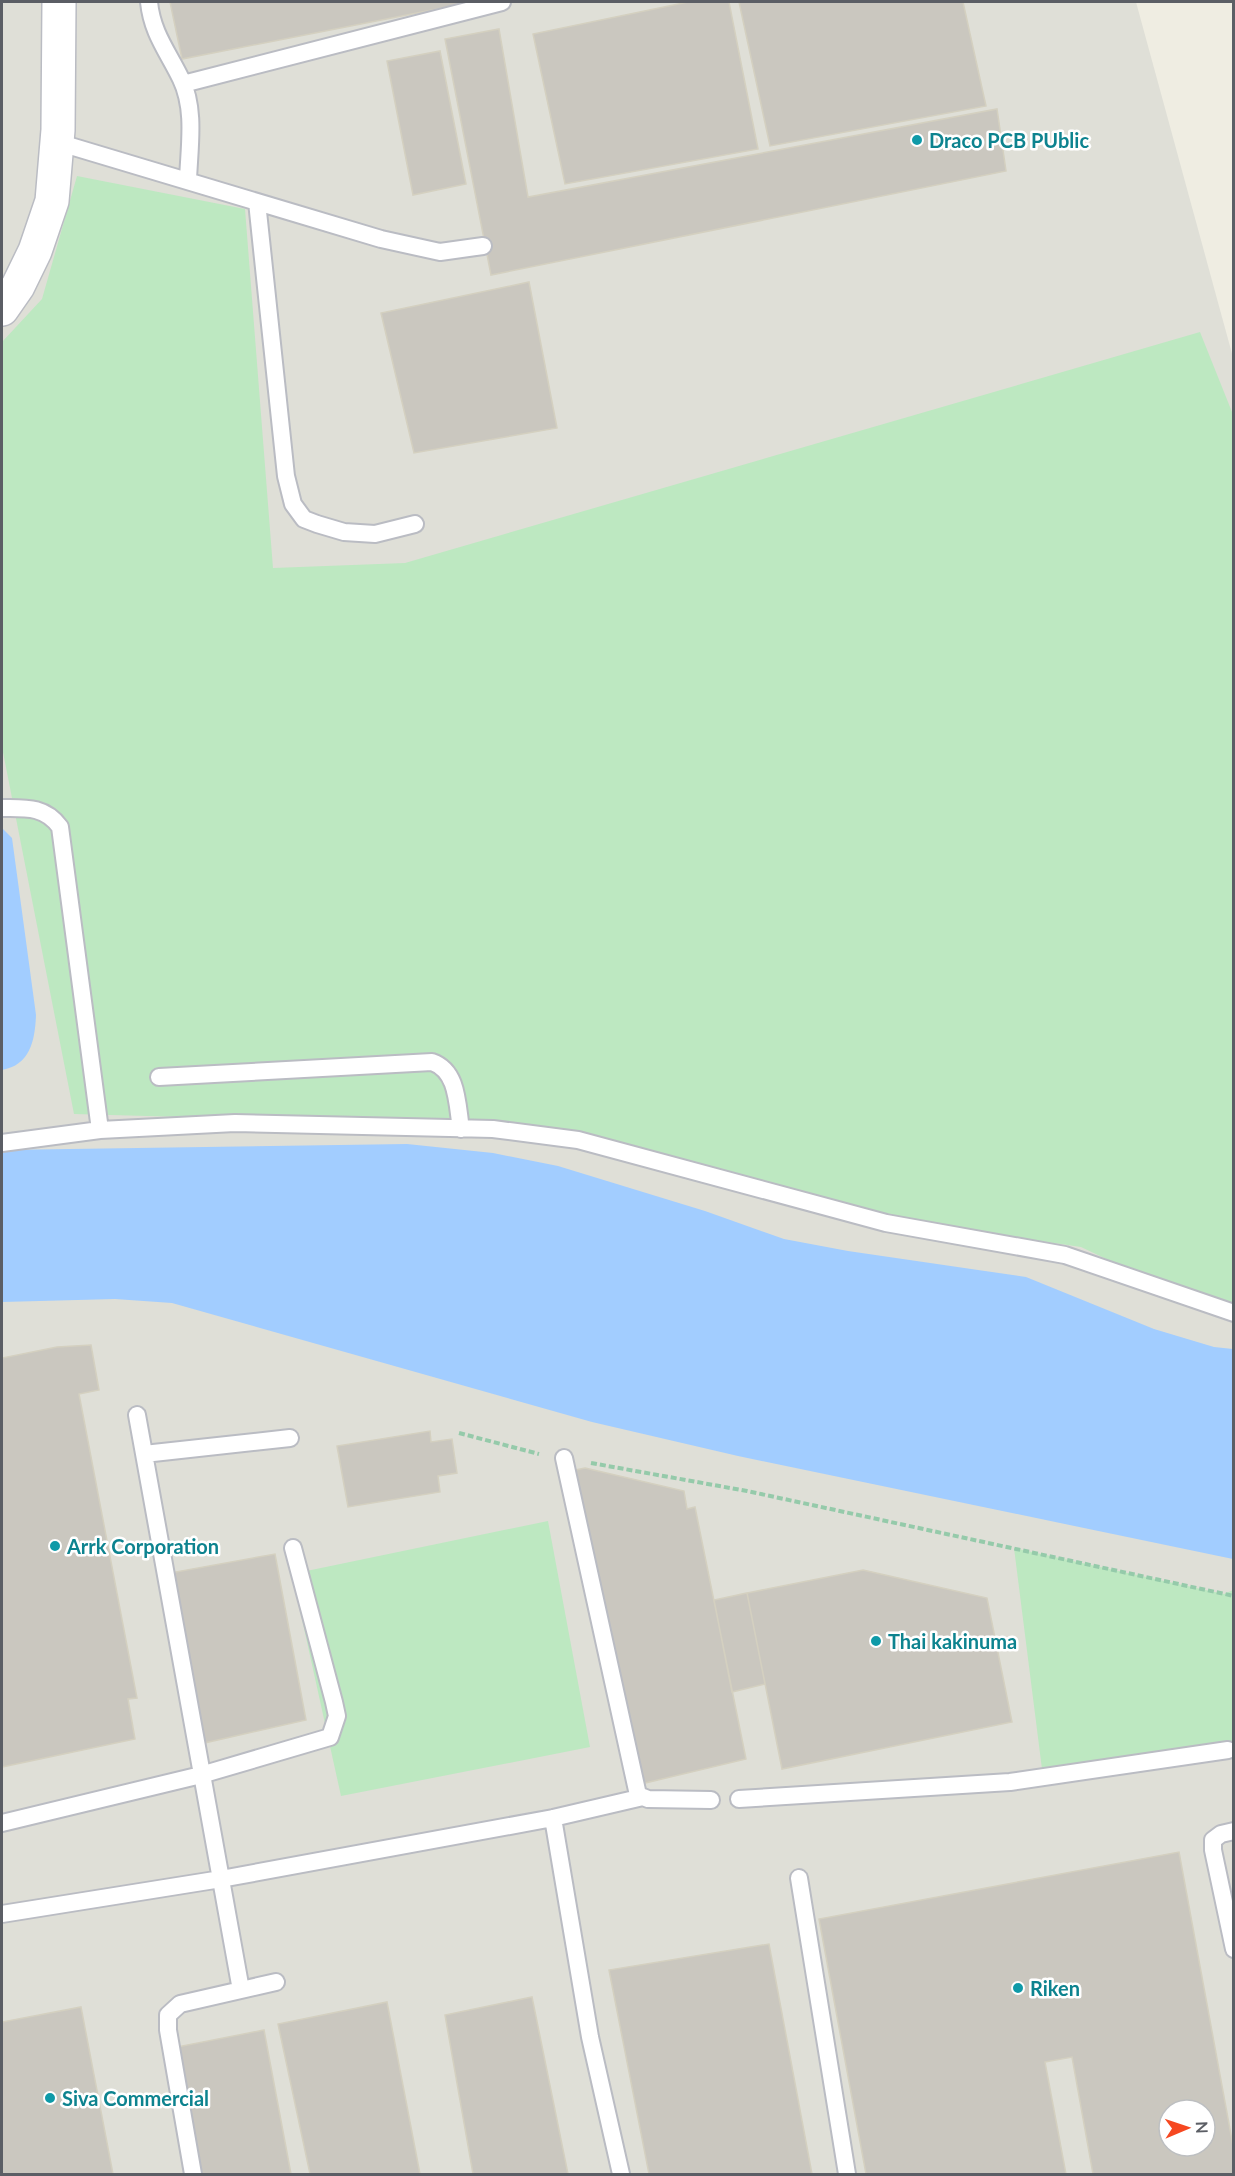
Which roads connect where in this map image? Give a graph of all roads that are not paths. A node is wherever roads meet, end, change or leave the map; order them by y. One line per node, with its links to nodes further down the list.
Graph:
1 (59, 2): 5 (street)
2 (149, 2): 4 (lane)
3 (502, 2): 4 (lane)
4 (183, 84): 6 (lane)
5 (57, 142): 6 (lane); 9 (street)
6 (188, 182): 7 (lane)
7 (257, 202): 8 (lane); 10 (lane)
8 (483, 246)
9 (2, 309)
10 (415, 524)
11 (2, 808): 14 (lane)
12 (159, 1077): 13 (lane)
13 (461, 1129): 14 (lane); 16 (lane)
14 (100, 1130): 15 (lane)
15 (2, 1143)
16 (1233, 1313)
17 (137, 1415): 19 (lane)
18 (290, 1438): 19 (lane)
19 (144, 1454): 23 (lane)
20 (564, 1458): 24 (lane)
21 (292, 1548): 23 (lane)
22 (1228, 1750): 25 (lane)
23 (201, 1775): 28 (lane); 31 (lane)
24 (643, 1797): 26 (lane); 27 (lane)
25 (739, 1799)
26 (711, 1800)
27 (553, 1818): 31 (lane); 37 (lane)
28 (2, 1823)
29 (1233, 1831): 33 (lane)
30 (799, 1878): 38 (lane)
31 (221, 1879): 32 (lane); 35 (lane)
32 (2, 1914)
33 (1233, 1949)
34 (276, 1982): 35 (lane)
35 (241, 1990): 36 (lane)
36 (192, 2175)
37 (621, 2175)
38 (847, 2175)

